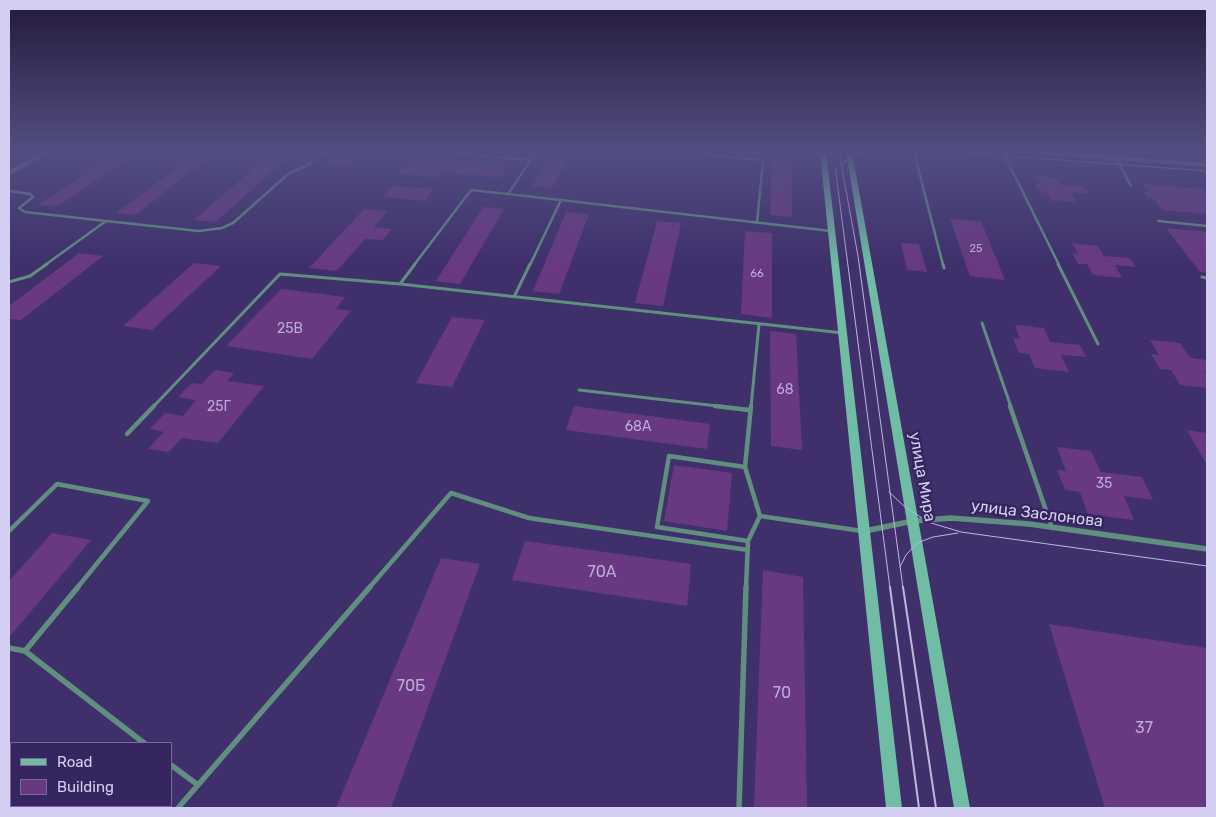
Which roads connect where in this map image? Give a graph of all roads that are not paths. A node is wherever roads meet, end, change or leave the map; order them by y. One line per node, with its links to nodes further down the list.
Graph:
1 (270, 190): 13 (lane)
2 (471, 190): 22 (lane)
3 (472, 190): 11 (lane)
4 (511, 190): 11 (lane)
5 (760, 190): 15 (lane)
6 (827, 190): 17 (main road)
7 (857, 190): 33 (main road, улица Мира)
8 (924, 190): 18 (lane)
9 (1022, 190): 27 (lane)
10 (9, 191): 13 (lane)
11 (508, 194): 12 (lane)
12 (561, 200): 15 (lane); 23 (lane)
13 (106, 221): 21 (lane)
14 (1158, 221): 16 (lane)
15 (757, 223): 17 (lane)
16 (1207, 226)
17 (832, 231): 26 (main road)
18 (944, 268)
19 (1202, 277): 20 (lane)
20 (1207, 278)
21 (9, 282)
22 (400, 284): 23 (lane); 30 (lane)
23 (514, 297): 24 (lane)
24 (759, 324): 26 (lane); 29 (lane)
25 (982, 324): 34 (lane)
26 (843, 333): 36 (main road)
27 (1098, 344)
28 (579, 390): 29 (lane)
29 (749, 410): 31 (lane)
30 (127, 434)
31 (745, 467): 32 (lane); 37 (lane)
32 (760, 516): 36 (lane); 37 (lane)
33 (913, 521): 34 (street, улица Заслонова); 36 (street, улица Заслонова); 48 (main road, улица Мира)
34 (1052, 528): 38 (street, улица Заслонова)
35 (9, 531): 41 (lane)
36 (864, 531): 47 (main road)
37 (748, 541): 39 (lane)
38 (1207, 549)
39 (748, 550): 44 (lane); 46 (lane)
40 (9, 648): 41 (lane)
41 (26, 651): 42 (lane)
42 (143, 742)
43 (172, 766): 44 (lane)
44 (198, 785): 45 (lane)
45 (178, 808)
46 (739, 808)
47 (894, 808)
48 (962, 808)

